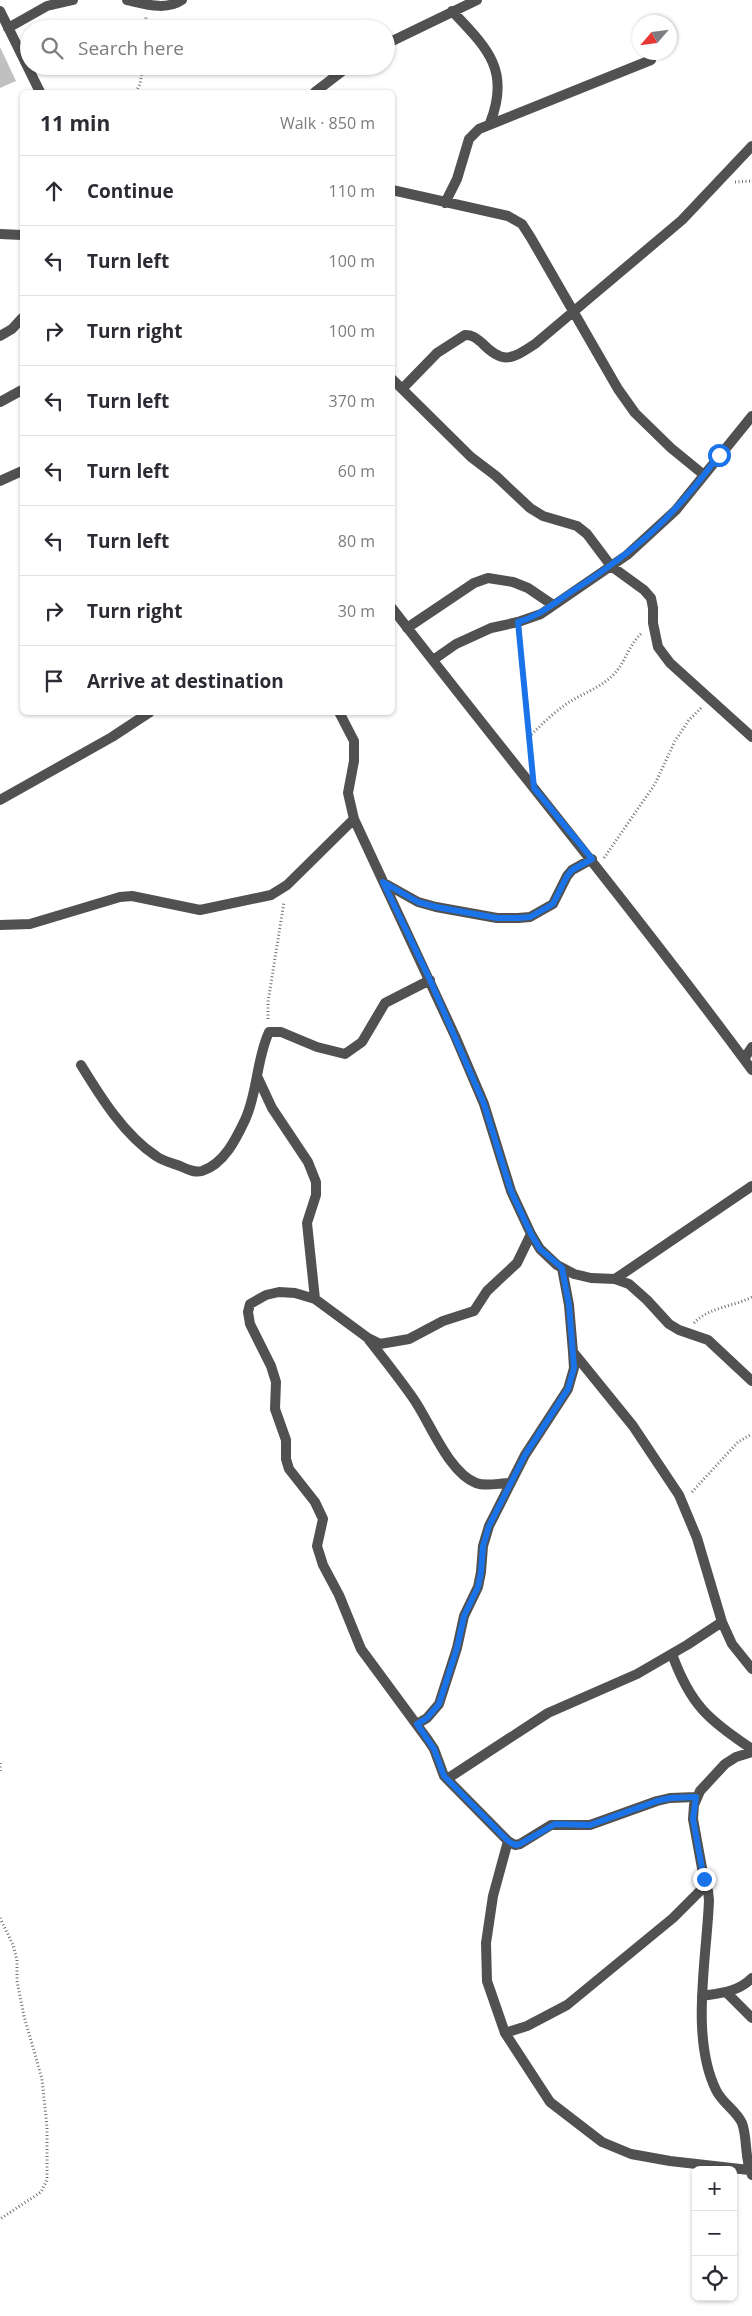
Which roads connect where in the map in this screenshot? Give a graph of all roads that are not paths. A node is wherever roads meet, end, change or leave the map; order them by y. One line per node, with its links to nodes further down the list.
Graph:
1 (72, 0): 7 (street)
2 (128, 0): 3 (street)
3 (182, 0)
4 (478, 0): 6 (street)
5 (0, 11): 9 (street)
6 (452, 11): 10 (street); 17 (street)
7 (22, 20)
8 (20, 21): 9 (street)
9 (8, 28): 11 (street)
10 (395, 40)
11 (20, 52)
12 (650, 60): 17 (street)
13 (32, 75): 15 (street)
14 (337, 75): 16 (street)
15 (39, 90)
16 (318, 90)
17 (490, 123): 20 (street)
18 (752, 146): 23 (street)
19 (395, 191): 20 (street)
20 (445, 203): 23 (street)
21 (0, 234): 22 (street)
22 (20, 235)
23 (574, 312): 27 (street); 32 (street)
24 (20, 320): 25 (street)
25 (0, 336)
26 (395, 382): 27 (street)
27 (402, 389): 34 (street)
28 (20, 391): 29 (street)
29 (0, 402)
30 (752, 416): 32 (street)
31 (20, 472): 33 (street)
32 (704, 475): 34 (street)
33 (0, 481)
34 (611, 566): 35 (street); 41 (street)
35 (552, 606): 37 (street); 38 (street)
36 (395, 613): 37 (street)
37 (407, 628): 38 (street)
38 (433, 660): 44 (street)
39 (145, 715): 42 (street)
40 (341, 715): 43 (street)
41 (752, 737)
42 (0, 800)
43 (354, 819): 45 (street); 46 (street)
44 (595, 863): 45 (street); 49 (street)
45 (383, 882): 47 (street)
46 (0, 925)
47 (430, 980): 52 (street); 54 (street)
48 (752, 1046): 49 (street)
49 (744, 1059): 51 (street)
50 (81, 1065): 52 (street)
51 (752, 1070)
52 (258, 1078): 57 (street)
53 (752, 1186): 56 (street)
54 (531, 1234): 55 (street); 58 (street)
55 (562, 1268): 56 (street); 59 (street)
56 (615, 1279): 60 (street)
57 (315, 1300): 58 (street); 65 (street)
58 (368, 1338): 61 (street)
59 (573, 1352): 61 (street); 62 (street)
60 (752, 1381)
61 (510, 1482): 65 (street)
62 (722, 1622): 63 (street); 64 (street)
63 (672, 1654): 66 (street); 67 (street)
64 (752, 1669)
65 (417, 1724): 67 (street)
66 (752, 1750): 68 (street)
67 (447, 1779): 69 (street)
68 (696, 1797): 69 (street); 70 (street)
69 (508, 1841): 75 (street)
70 (703, 1882): 73 (street); 75 (street)
71 (752, 1978): 72 (street)
72 (727, 1992): 73 (street); 74 (street)
73 (702, 1996): 76 (street)
74 (752, 2018)
75 (505, 2033): 76 (street)
76 (751, 2173)

